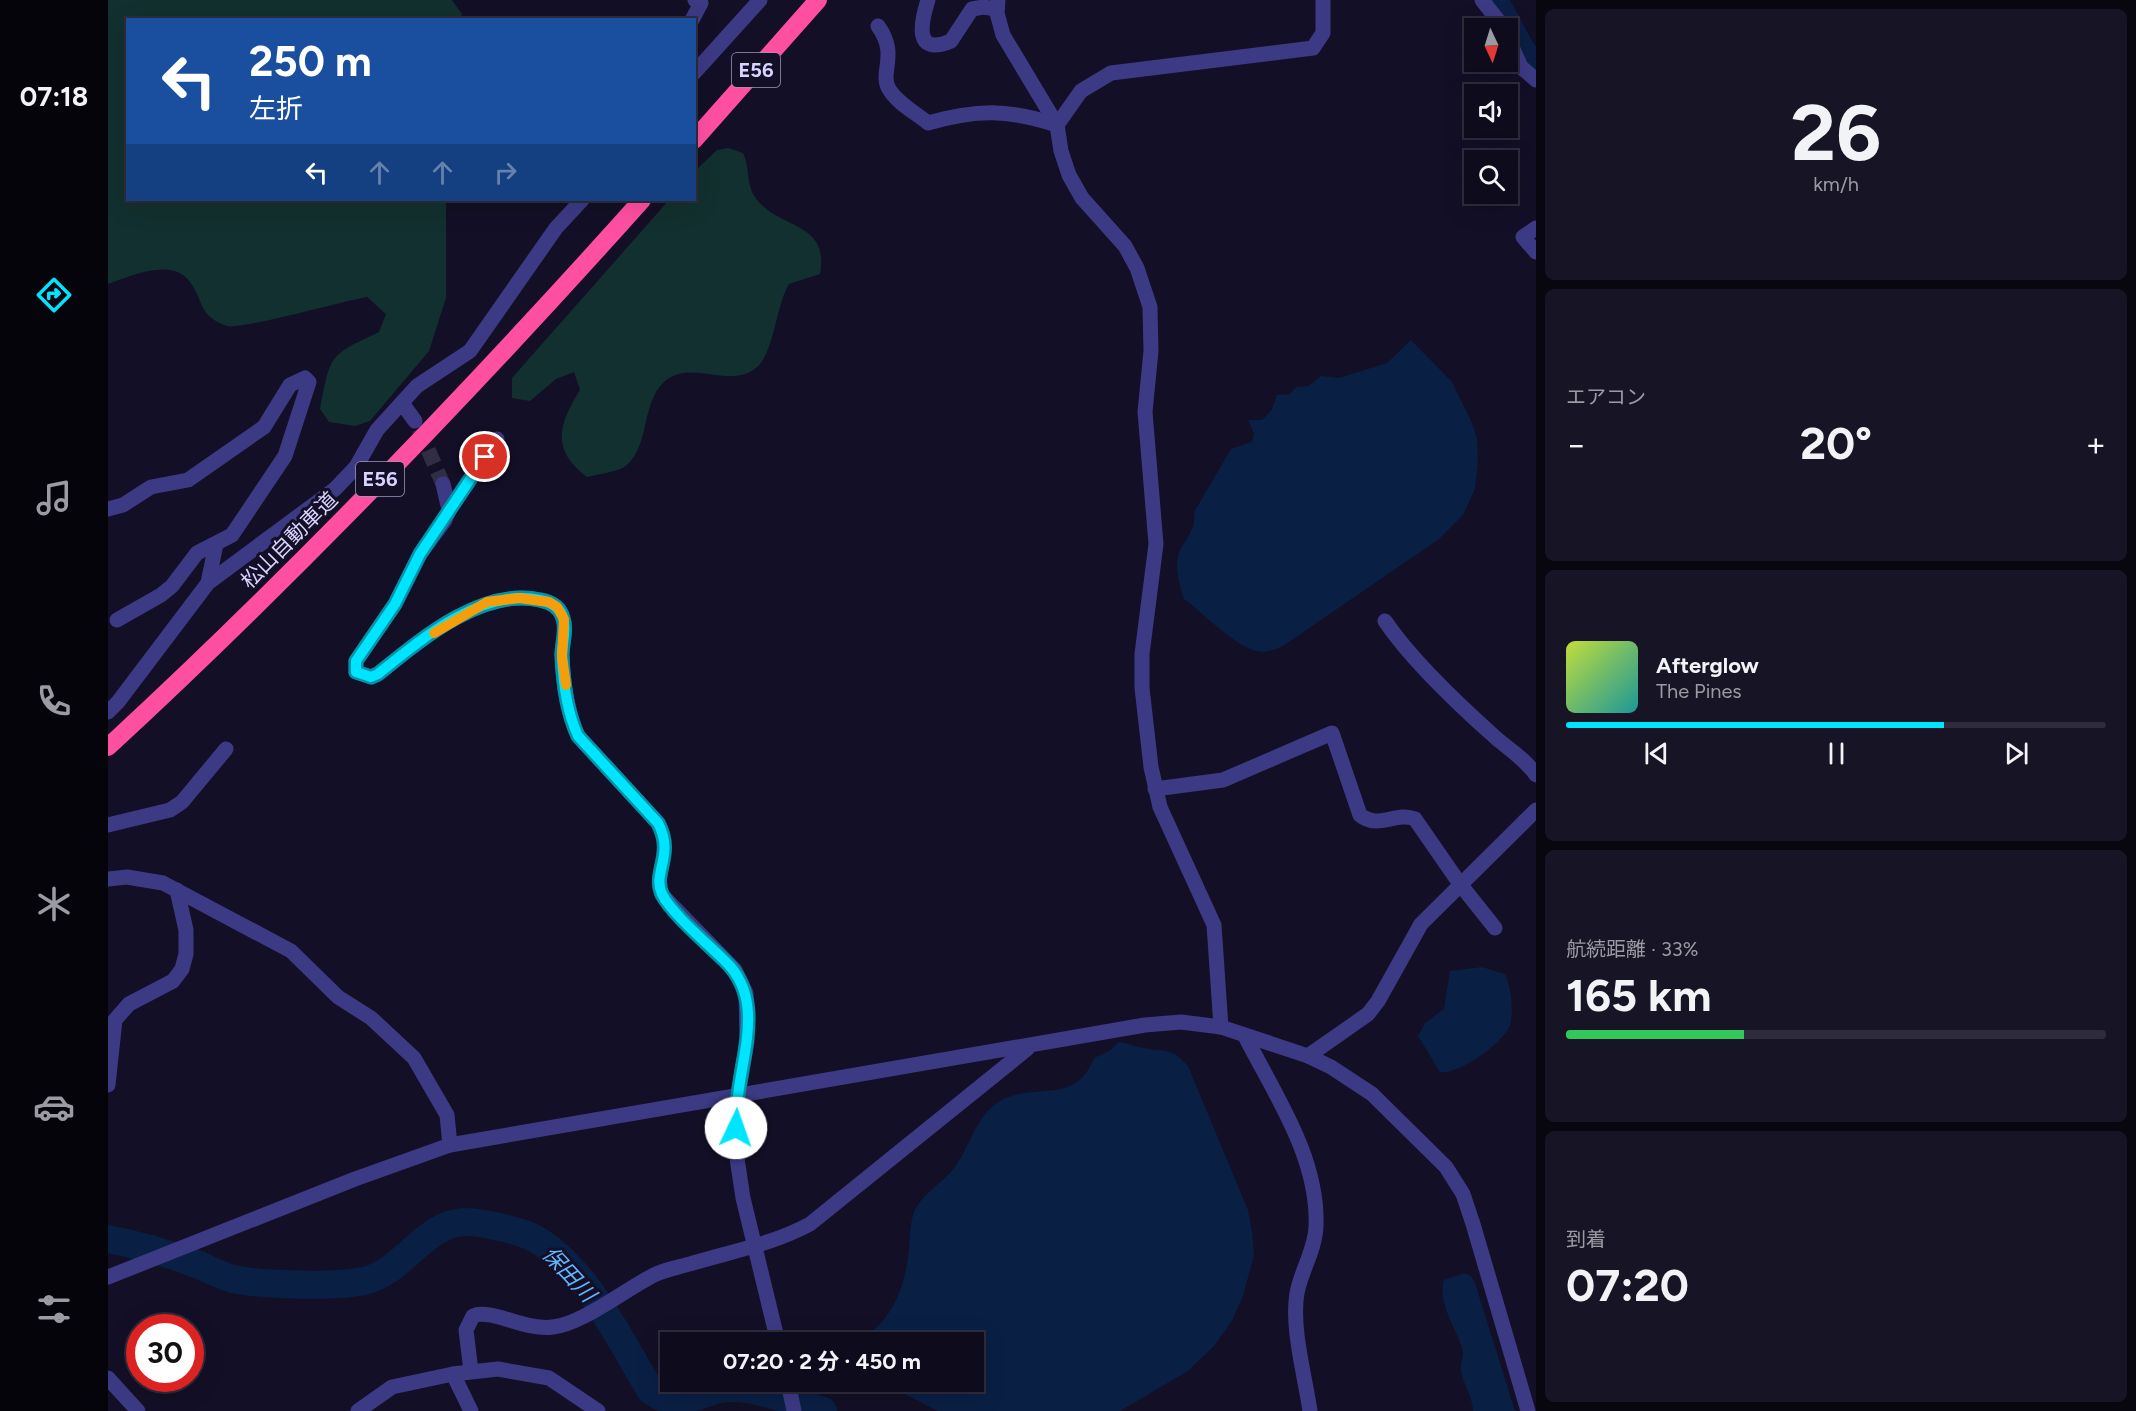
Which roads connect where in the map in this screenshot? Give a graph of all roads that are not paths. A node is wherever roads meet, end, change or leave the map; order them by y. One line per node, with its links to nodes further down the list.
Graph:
1 (695, 0): 8 (street)
2 (760, 0): 12 (street)
3 (818, 0): 15 (highway, E56)
4 (928, 0): 7 (street)
5 (1323, 0): 14 (street)
6 (1482, 0): 9 (street)
7 (997, 4): 14 (street)
8 (693, 18)
9 (1496, 18)
10 (878, 26): 14 (street)
11 (1518, 60): 13 (street)
12 (696, 71)
13 (1536, 80)
14 (1057, 125): 34 (street)
15 (696, 138)
16 (581, 201): 20 (street)
17 (641, 201): 31 (highway, 松山自動車道 / E56)
18 (1536, 228): 19 (street)
19 (1536, 252)
20 (402, 403): 21 (street); 27 (street)
21 (415, 421)
22 (497, 439): 25 (street)
23 (443, 484): 25 (street)
24 (108, 509): 26 (street)
25 (449, 510): 46 (street)
26 (216, 544): 27 (street); 28 (street)
27 (208, 583): 30 (street)
28 (117, 620)
29 (1385, 621): 33 (street)
30 (108, 712)
31 (108, 747)
32 (226, 749): 36 (street)
33 (1536, 775)
34 (1155, 789): 38 (street); 41 (street)
35 (1536, 810): 38 (street)
36 (108, 825)
37 (108, 879): 39 (street)
38 (1460, 885): 40 (street); 44 (street)
39 (177, 890): 45 (street); 47 (street)
40 (1496, 928)
41 (1221, 1027): 42 (street); 43 (street)
42 (1245, 1036): 44 (street); 58 (street)
43 (1030, 1047): 46 (street); 48 (street)
44 (1308, 1056): 59 (street)
45 (108, 1085)
46 (738, 1095): 47 (street); 48 (street)
47 (450, 1145): 49 (street)
48 (755, 1247): 50 (street); 51 (street)
49 (108, 1277)
50 (776, 1332)
51 (471, 1371): 52 (street); 57 (street)
52 (453, 1374): 55 (street); 56 (street)
53 (108, 1378): 54 (street)
54 (138, 1411)
55 (358, 1411)
56 (471, 1411)
57 (598, 1411)
58 (1310, 1411)
59 (1528, 1411)

